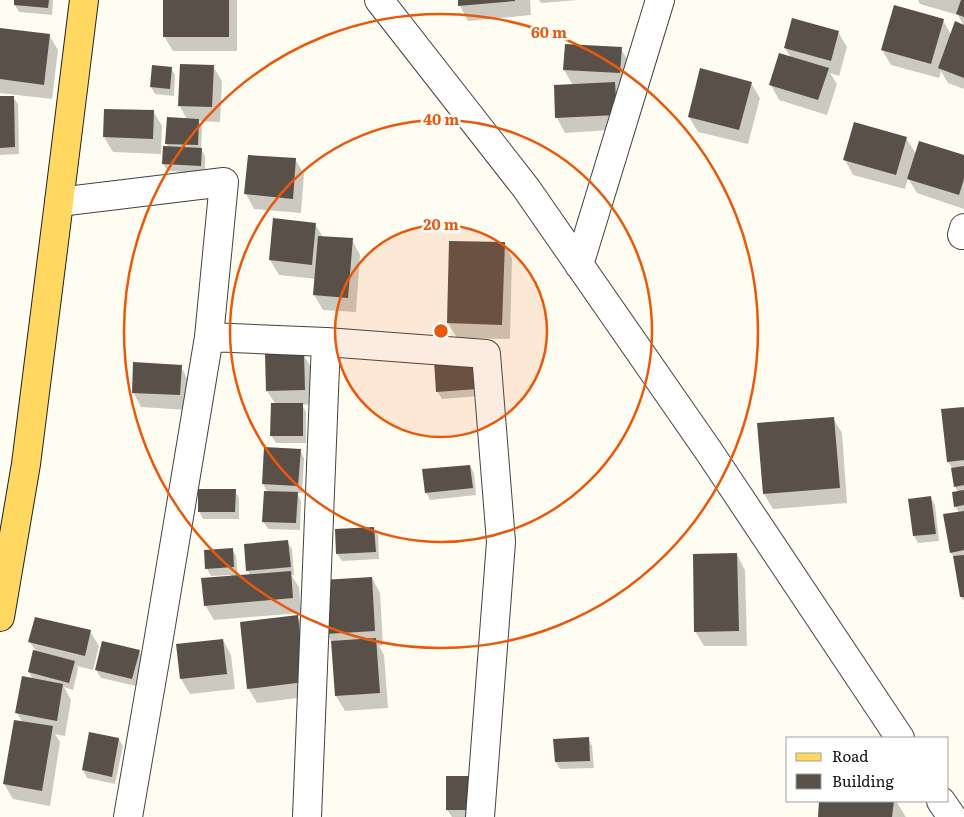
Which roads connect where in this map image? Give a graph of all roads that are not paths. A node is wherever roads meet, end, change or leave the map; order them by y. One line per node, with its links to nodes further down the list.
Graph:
1 (84, 0): 4 (main road)
2 (379, 0): 5 (street)
3 (660, 0): 5 (street)
4 (59, 202): 6 (street); 8 (main road)
5 (579, 265): 9 (street)
6 (208, 337): 7 (street); 11 (street)
7 (326, 342): 12 (street); 13 (street)
8 (1, 605)
9 (899, 737)
10 (943, 802): 14 (street)
11 (128, 817)
12 (307, 817)
13 (480, 817)
14 (952, 817)

